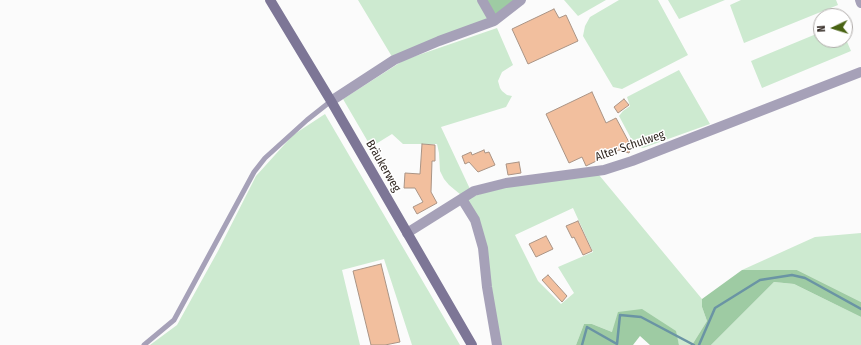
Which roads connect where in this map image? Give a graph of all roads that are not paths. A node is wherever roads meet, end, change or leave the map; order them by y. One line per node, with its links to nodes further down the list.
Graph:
1 (270, 0): 8 (main road, Bräukerweg)
2 (482, 0): 6 (street)
3 (521, 0): 6 (street)
4 (860, 0): 5 (street)
5 (861, 3)
6 (494, 21): 8 (street)
7 (861, 72): 9 (street, Alter Schulweg)
8 (331, 101): 10 (main road, Bräukerweg); 11 (lane)
9 (462, 199): 10 (street, Alter Schulweg); 13 (street)
10 (407, 233): 12 (main road, Bräukerweg)
11 (144, 345)
12 (472, 345)
13 (497, 345)

